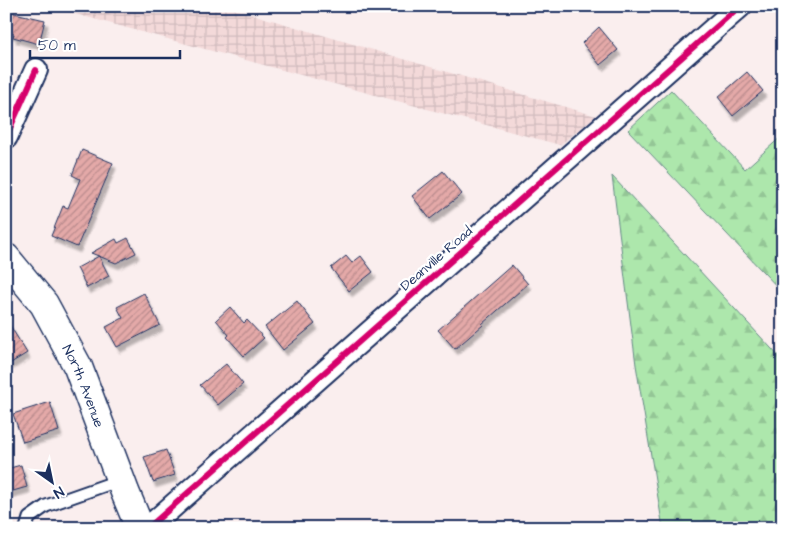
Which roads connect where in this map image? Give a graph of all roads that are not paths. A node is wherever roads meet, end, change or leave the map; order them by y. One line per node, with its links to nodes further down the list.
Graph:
1 (740, 6): 8 (street, Deanville Road)
2 (36, 70): 3 (street)
3 (6, 137)
4 (6, 258): 5 (main road, North Avenue)
5 (120, 480): 6 (lane); 7 (main road, North Avenue)
6 (26, 528)
7 (140, 528)
8 (148, 528)

